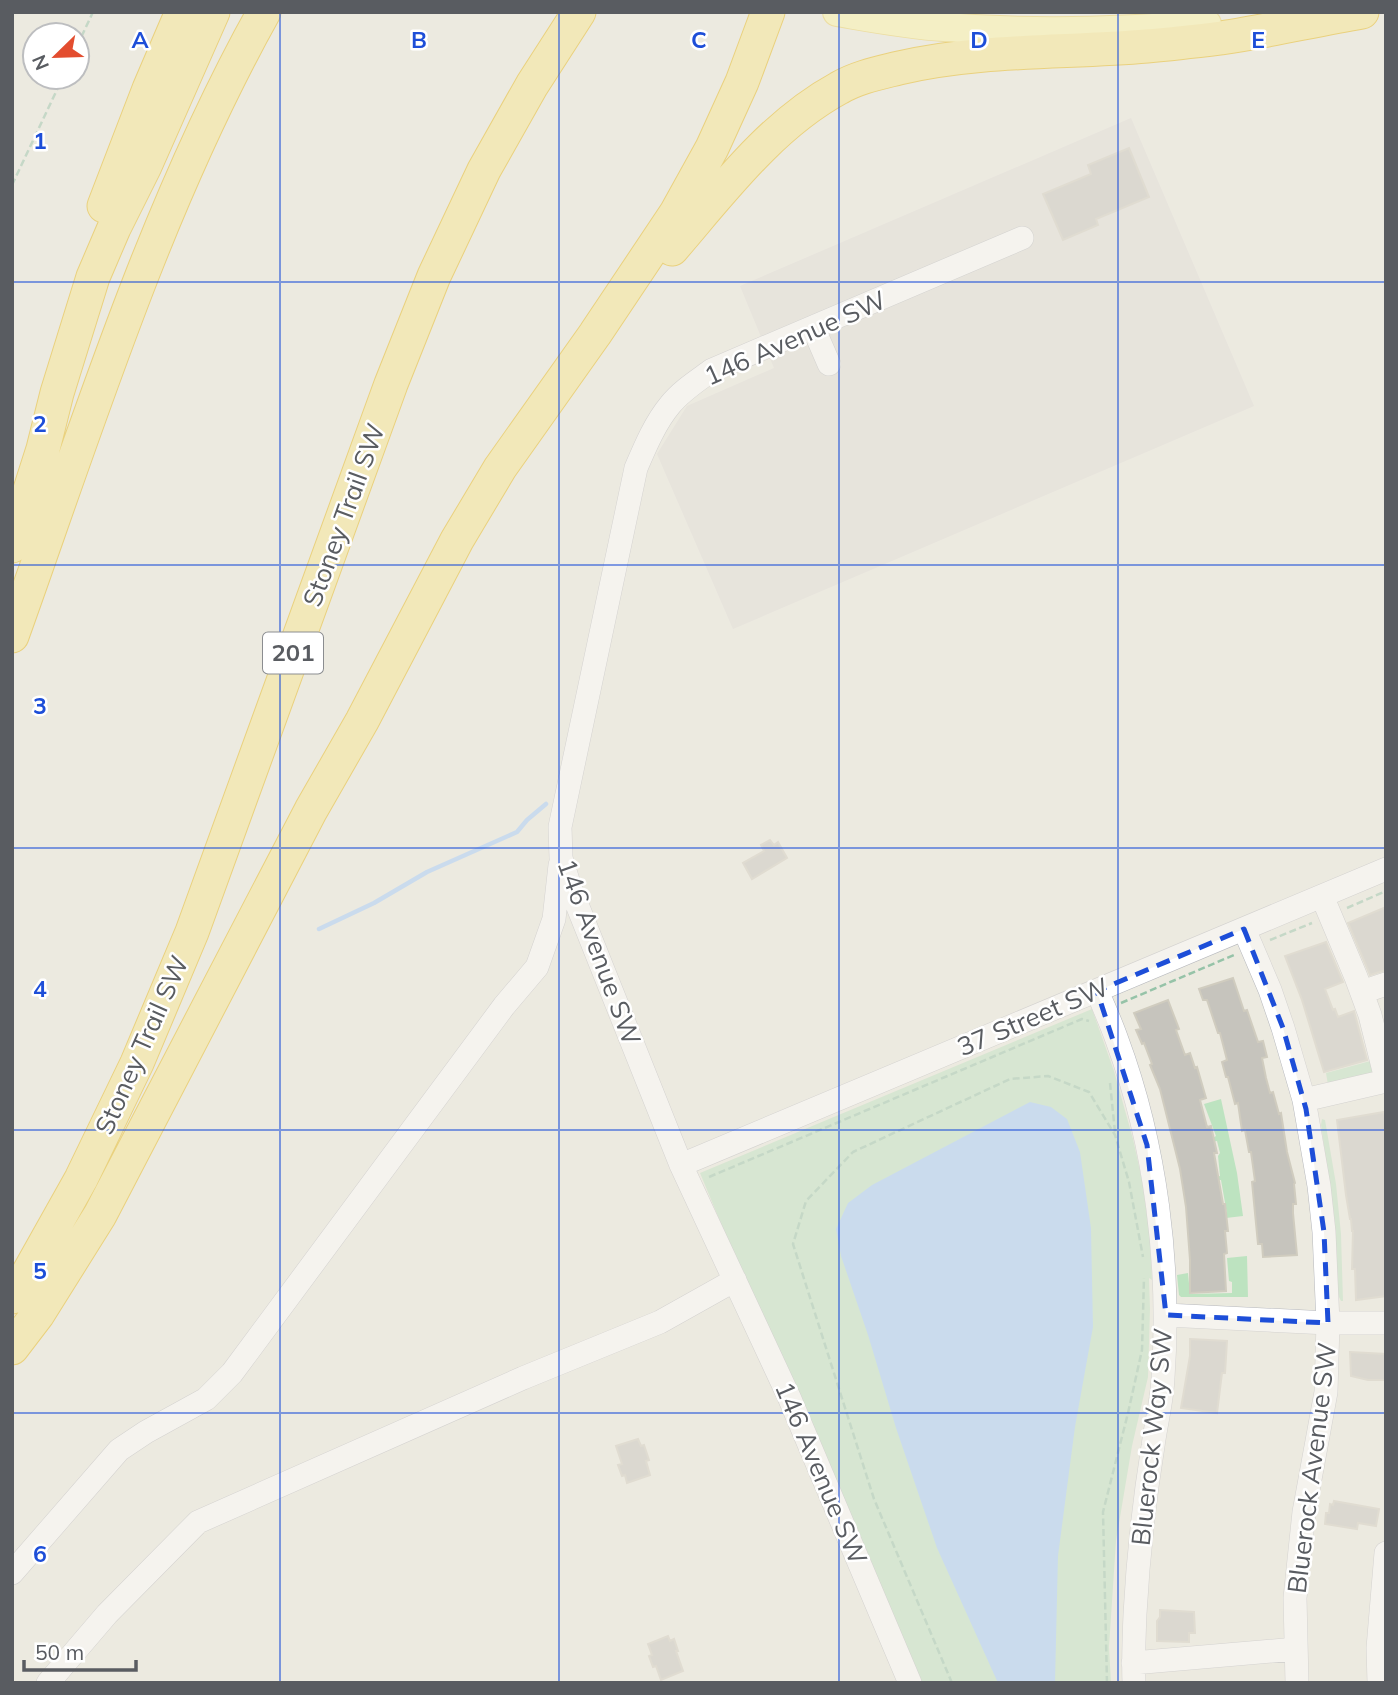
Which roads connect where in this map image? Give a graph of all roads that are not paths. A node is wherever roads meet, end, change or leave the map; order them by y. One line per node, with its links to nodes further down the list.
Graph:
1 (182, 12): 13 (highway)
2 (213, 12): 13 (highway)
3 (264, 12): 15 (highway)
4 (579, 12): 27 (highway, Stoney Trail SW / 201)
5 (837, 12): 6 (main road)
6 (1310, 12)
7 (1362, 12): 11 (highway)
8 (764, 16): 11 (highway)
9 (1022, 238): 10 (street, 146 Avenue SW)
10 (813, 327): 12 (street); 16 (street, 146 Avenue SW)
11 (595, 334): 31 (highway)
12 (829, 364)
13 (23, 513): 14 (highway)
14 (12, 546)
15 (12, 636)
16 (561, 858): 25 (street, 146 Avenue SW); 33 (street)
17 (1386, 869): 18 (street, 37 Street SW)
18 (1331, 903): 19 (street, 37 Street SW); 21 (street)
19 (1244, 929): 22 (street, 37 Street SW); 24 (street, Bluerock Avenue SW)
20 (1386, 984): 21 (street)
21 (1362, 992): 23 (street)
22 (1105, 999): 25 (street, 37 Street SW); 28 (street, Bluerock Way SW)
23 (1386, 1080): 24 (street)
24 (1304, 1101): 29 (street, Bluerock Avenue SW)
25 (681, 1165): 26 (street, 146 Avenue SW)
26 (735, 1280): 36 (street); 37 (street, 146 Avenue SW)
27 (12, 1297)
28 (1166, 1315): 29 (street); 35 (street, Bluerock Way SW)
29 (1328, 1323): 30 (street); 34 (street, Bluerock Avenue SW)
30 (1386, 1323)
31 (12, 1348)
32 (1386, 1553): 39 (street)
33 (12, 1573)
34 (1296, 1649): 35 (street); 38 (street, Bluerock Avenue SW)
35 (1133, 1673)
36 (48, 1683)
37 (910, 1683)
38 (1297, 1683)
39 (1379, 1683)

